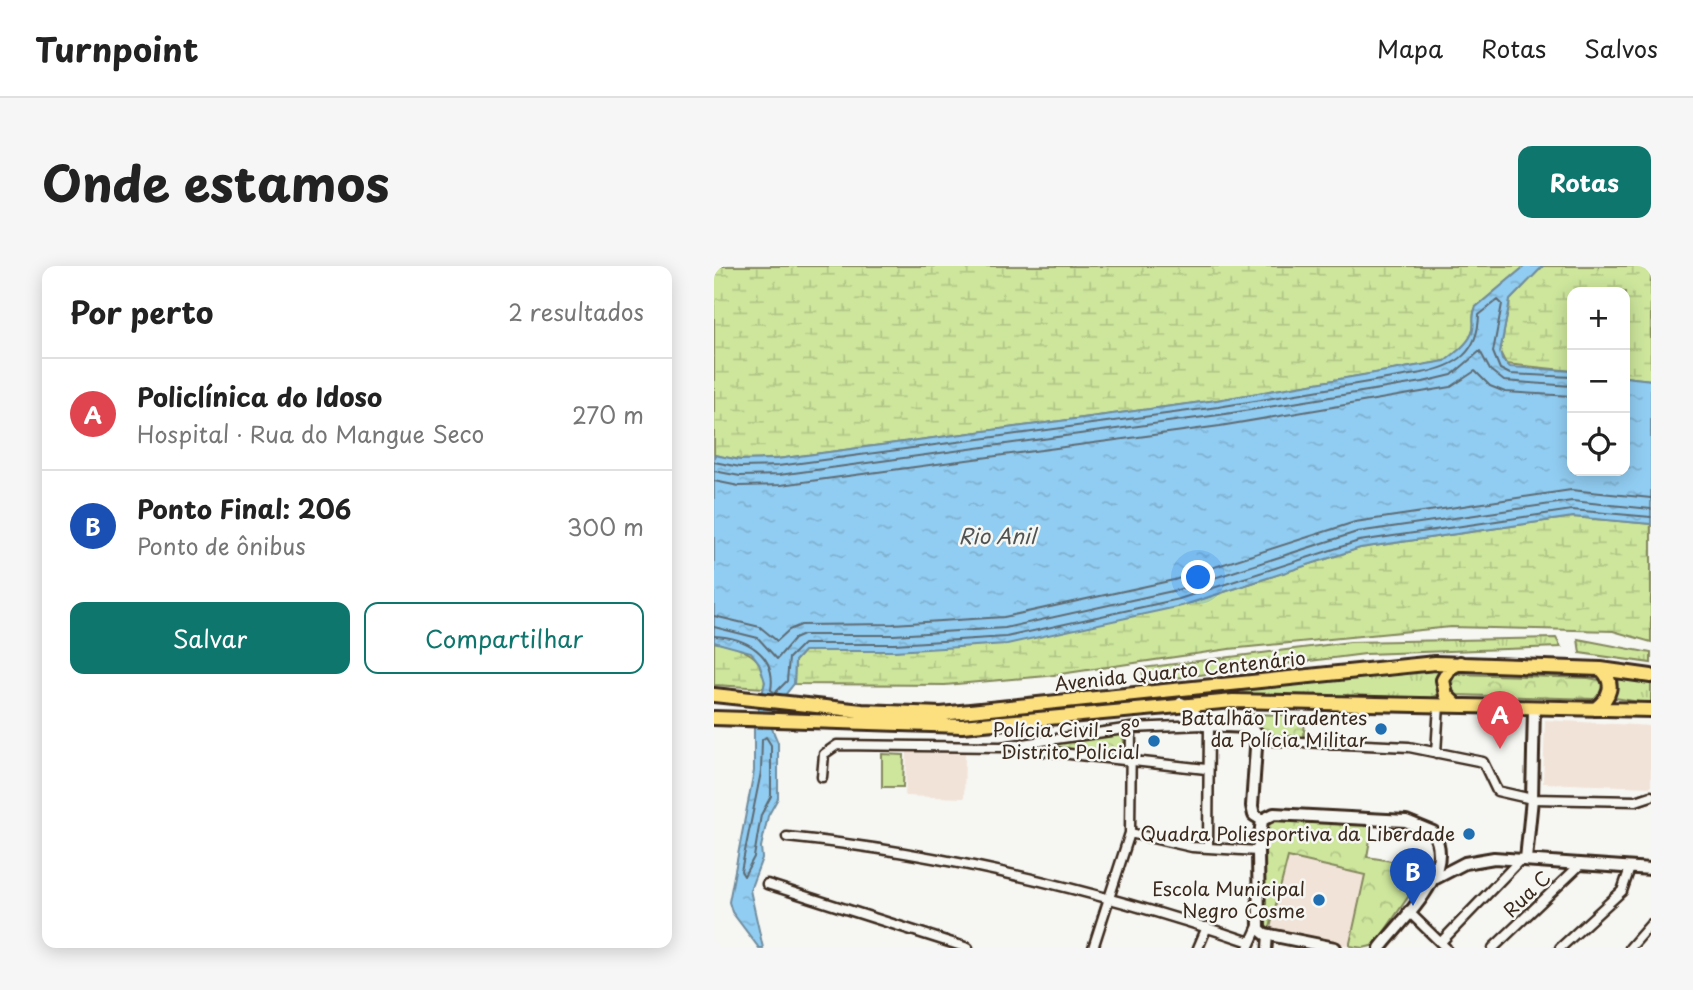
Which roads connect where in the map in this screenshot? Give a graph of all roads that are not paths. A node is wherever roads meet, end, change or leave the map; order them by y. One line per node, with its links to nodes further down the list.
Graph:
1 (1460, 663): 2 (main road, Avenida Quarto Centenário); 4 (main road, Avenida Quarto Centenário); 8 (main road)
2 (1601, 669): 3 (main road, Avenida Quarto Centenário); 10 (main road)
3 (1651, 676)
4 (714, 695)
5 (1206, 701): 6 (main road, Avenida Quarto Centenário); 7 (main road, Avenida Quarto Centenário); 13 (street)
6 (1181, 704): 12 (main road, Avenida Quarto Centenário); 13 (street)
7 (1438, 705): 8 (main road, Avenida Quarto Centenário); 17 (street)
8 (1456, 705): 9 (main road, Avenida Quarto Centenário)
9 (1534, 707): 10 (main road, Avenida Quarto Centenário); 22 (street)
10 (1595, 709): 11 (main road, Avenida Quarto Centenário)
11 (1651, 710)
12 (714, 719)
13 (1206, 725): 14 (street); 15 (street); 19 (street)
14 (1131, 728): 16 (street); 18 (street)
15 (1259, 740): 17 (street); 23 (street)
16 (1000, 747): 18 (street); 20 (street)
17 (1436, 753): 22 (street)
18 (1133, 758): 19 (street); 24 (street)
19 (1206, 769): 26 (street)
20 (822, 777)
21 (1651, 796): 22 (street)
22 (1532, 799): 28 (street)
23 (1262, 820): 27 (street); 32 (street)
24 (1130, 834): 26 (street); 34 (street)
25 (787, 837): 34 (street)
26 (1208, 846): 27 (street)
27 (1258, 851): 37 (street)
28 (1523, 859): 29 (street); 32 (street); 43 (street)
29 (1581, 864): 30 (street); 52 (street, Rua C)
30 (1630, 868): 31 (street); 53 (street)
31 (1651, 869)
32 (1436, 878): 35 (street)
33 (767, 884): 45 (street)
34 (1110, 897): 38 (street); 46 (street)
35 (1408, 911): 39 (street); 43 (street)
36 (1651, 925): 44 (street)
37 (1258, 926): 40 (street); 41 (street)
38 (1207, 927): 41 (street); 47 (street)
39 (1394, 929): 50 (street); 51 (street)
40 (1268, 934): 42 (street); 48 (street)
41 (1249, 945)
42 (1311, 945): 49 (street)
43 (1443, 945)
44 (1632, 947)
45 (968, 948)
46 (1093, 948)
47 (1198, 948)
48 (1267, 948)
49 (1335, 948)
50 (1380, 948)
51 (1390, 948)
52 (1493, 948)
53 (1560, 948)

